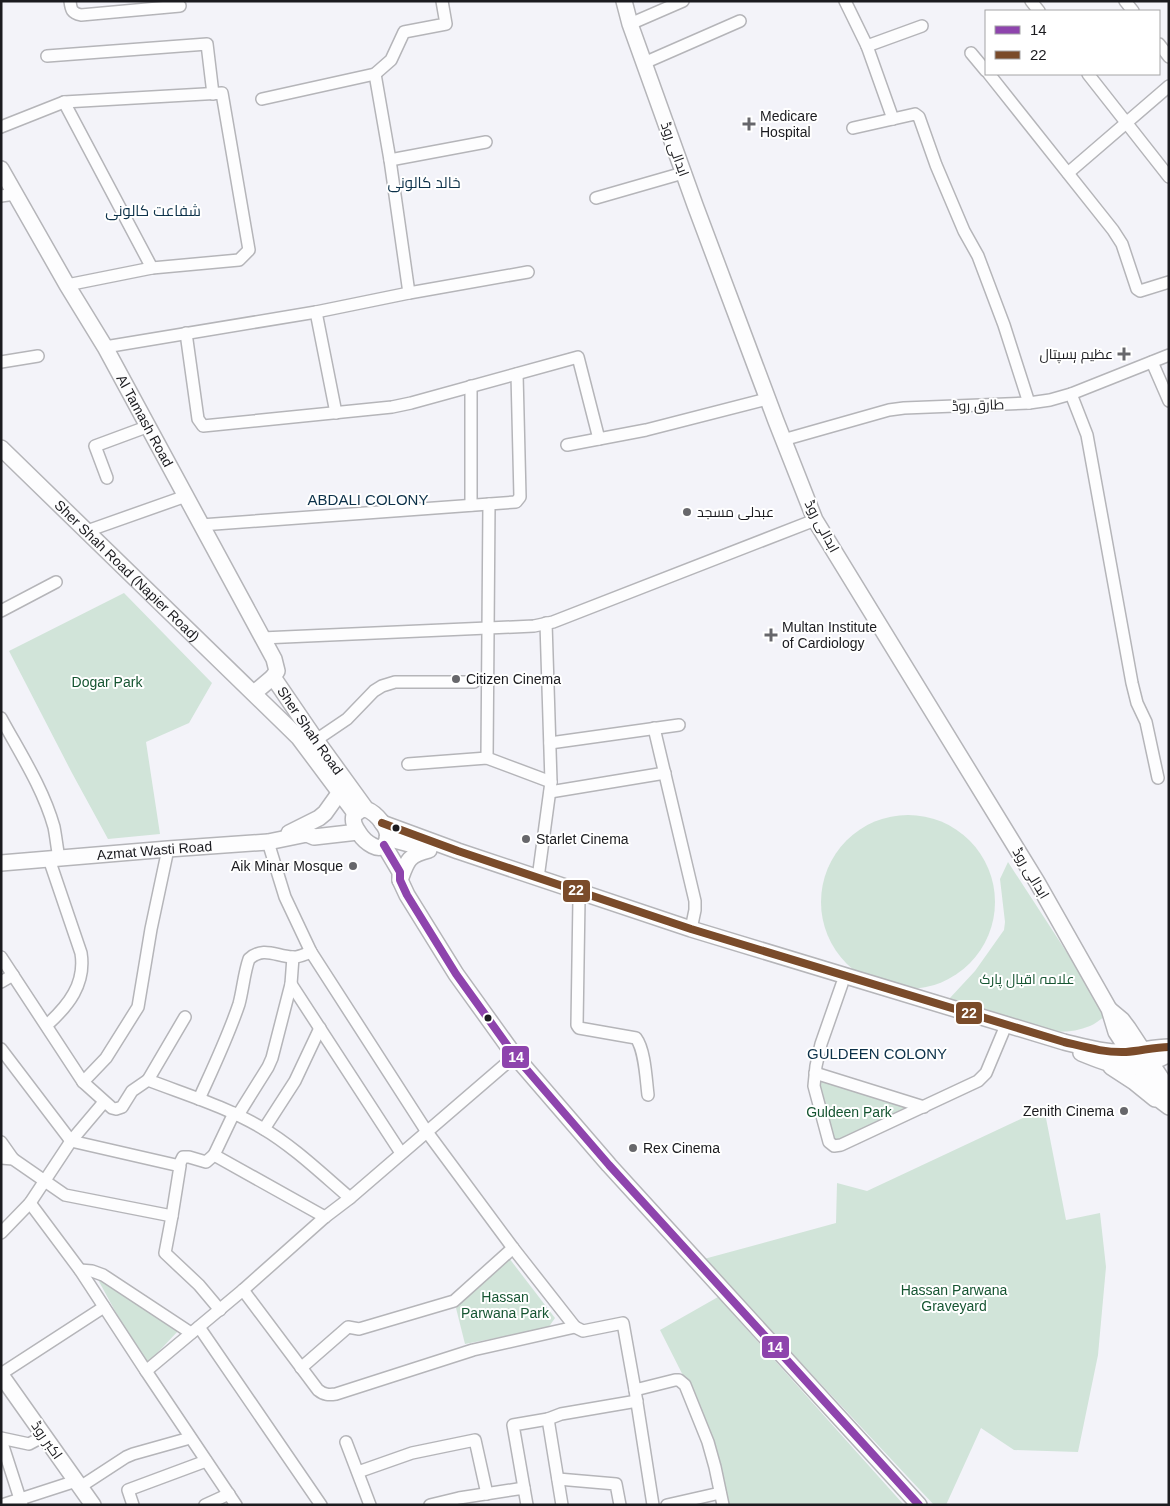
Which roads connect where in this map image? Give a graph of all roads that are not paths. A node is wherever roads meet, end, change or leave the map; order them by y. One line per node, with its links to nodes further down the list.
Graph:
1 (70, 1): 6 (street)
2 (442, 1): 17 (street)
3 (624, 1): 8 (main road, ابدالی روڈ)
4 (683, 1): 8 (street)
5 (845, 1): 11 (street)
6 (180, 6)
7 (740, 21): 15 (street)
8 (630, 24): 15 (main road, ابدالی روڈ)
9 (922, 26): 11 (street)
10 (1160, 45): 14 (street)
11 (867, 46): 24 (street)
12 (971, 53): 16 (street)
13 (47, 56): 21 (street)
14 (1169, 57)
15 (644, 63): 31 (main road, ابدالی روڈ)
16 (985, 70)
17 (375, 74): 22 (street); 29 (street)
18 (990, 75): 32 (street)
19 (1089, 75): 25 (street)
20 (1169, 86): 25 (street)
21 (213, 94): 23 (street); 36 (street)
22 (262, 100)
23 (64, 102): 26 (street); 36 (street)
24 (892, 119): 27 (street); 53 (street)
25 (1126, 122): 32 (street); 33 (street)
26 (1, 127)
27 (853, 128)
28 (486, 142): 29 (street)
29 (390, 160): 40 (street)
30 (2, 170): 34 (main road, Al Tamash Road)
31 (683, 173): 35 (street); 51 (main road, ابدالی روڈ)
32 (1068, 173): 38 (street)
33 (1169, 177)
34 (8, 195): 39 (main road, Al Tamash Road)
35 (596, 198)
36 (152, 268): 39 (street)
37 (528, 272): 40 (street)
38 (1169, 282)
39 (67, 285): 43 (main road, Al Tamash Road)
40 (409, 293): 41 (street)
41 (316, 312): 42 (street); 54 (street)
42 (186, 333): 43 (street); 54 (street)
43 (105, 346): 55 (main road, Al Tamash Road)
44 (1169, 355): 47 (street, طارق روڈ)
45 (38, 356): 46 (street)
46 (1, 362)
47 (1152, 362): 50 (street, طارق روڈ); 52 (street)
48 (517, 374): 49 (street); 56 (street); 62 (street)
49 (471, 386): 54 (street); 63 (street)
50 (1071, 394): 53 (street, طارق روڈ); 83 (street)
51 (767, 399): 56 (street); 57 (main road, ابدالی روڈ)
52 (1169, 401)
53 (1029, 403): 57 (street, طارق روڈ)
54 (336, 413)
55 (149, 426): 60 (street); 61 (main road, Al Tamash Road)
56 (599, 439): 58 (street)
57 (783, 440): 64 (main road, ابدالی روڈ)
58 (567, 446)
59 (2, 449): 66 (main road, Sher Shah Road (Napier Road))
60 (107, 478)
61 (186, 496): 65 (main road, Al Tamash Road); 66 (street)
62 (489, 504): 63 (street); 70 (street)
63 (471, 505): 65 (street)
64 (815, 520): 69 (street); 106 (main road, ابدالی روڈ)
65 (202, 525): 71 (main road, Al Tamash Road)
66 (87, 531): 74 (main road, Sher Shah Road (Napier Road))
67 (56, 582): 68 (street)
68 (1, 611)
69 (546, 623): 70 (street); 79 (street)
70 (488, 628): 71 (street); 80 (street)
71 (262, 638): 72 (main road, Al Tamash Road)
72 (273, 677): 74 (main road, Sher Shah Road); 78 (main road, Sher Shah Road)
73 (474, 682): 78 (street)
74 (254, 693): 85 (main road, Sher Shah Road)
75 (1, 718): 92 (street)
76 (679, 725): 77 (street)
77 (654, 728): 79 (street); 82 (street)
78 (316, 740): 86 (main road, Sher Shah Road)
79 (550, 743): 84 (street)
80 (487, 758): 81 (street); 84 (street)
81 (408, 764)
82 (665, 773): 84 (street); 97 (street)
83 (1158, 778)
84 (551, 787): 94 (street)
85 (340, 792): 86 (main road, Sher Shah Road); 88 (main road)
86 (359, 820): 87 (main road); 88 (main road, Azmat Wasti Road); 89 (main road)
87 (382, 823): 89 (main road); 90 (main road)
88 (273, 841): 91 (main road, Azmat Wasti Road); 98 (street)
89 (383, 843): 90 (main road); 95 (main road)
90 (433, 846): 94 (main road); 95 (main road); 96 (main road)
91 (168, 849): 92 (main road, Azmat Wasti Road); 121 (street)
92 (54, 858): 93 (main road, Azmat Wasti Road); 108 (street)
93 (1, 863)
94 (538, 878): 97 (main road)
95 (400, 880): 116 (main road)
96 (579, 899): 104 (main road); 123 (street)
97 (691, 929): 105 (main road)
98 (311, 952): 100 (street); 130 (street)
99 (1, 957): 101 (street)
100 (293, 958): 103 (street); 124 (street)
101 (13, 975): 102 (street); 108 (street)
102 (1, 982)
103 (291, 984): 109 (street); 128 (street)
104 (842, 984): 105 (main road); 119 (street)
105 (885, 992): 110 (main road); 111 (main road)
106 (1111, 1016): 112 (main road); 117 (main road, ابدالی روڈ)
107 (185, 1017): 120 (street)
108 (47, 1026): 121 (street)
109 (320, 1028): 129 (street); 133 (street)
110 (1004, 1030): 111 (main road); 126 (street)
111 (1064, 1045): 112 (main road); 118 (main road)
112 (1087, 1047): 117 (main road)
113 (1169, 1047): 117 (main road)
114 (1, 1049): 131 (street)
115 (1169, 1054): 117 (main road)
116 (514, 1056): 130 (street); 181 (main road)
117 (1140, 1057): 118 (main road); 122 (main road); 127 (main road)
118 (1104, 1062): 127 (main road)
119 (815, 1073): 126 (street); 126 (street)
120 (148, 1080): 124 (street); 125 (street)
121 (83, 1082): 125 (street)
122 (1169, 1090)
123 (648, 1095)
124 (199, 1099): 128 (street)
125 (104, 1102): 131 (street)
126 (924, 1106)
127 (1169, 1108)
128 (236, 1114): 129 (street); 134 (street)
129 (264, 1129): 138 (street)
130 (427, 1132): 133 (street); 143 (street)
131 (72, 1141): 136 (street); 137 (street)
132 (1, 1142): 135 (street)
133 (401, 1153): 138 (street)
134 (214, 1155): 136 (street); 141 (street)
135 (7, 1158): 137 (street)
136 (179, 1165): 140 (street)
137 (44, 1180): 139 (street); 140 (street)
138 (350, 1198): 141 (street)
139 (30, 1203): 142 (street); 144 (street)
140 (172, 1216): 147 (street)
141 (325, 1217): 145 (street)
142 (1, 1233)
143 (513, 1248): 148 (street); 150 (street)
144 (80, 1270): 146 (street); 149 (street)
145 (243, 1290): 147 (street); 150 (street)
146 (104, 1307): 151 (street); 152 (street)
147 (220, 1310): 149 (street)
148 (575, 1326): 150 (street); 153 (street)
149 (195, 1330): 151 (street); 173 (street)
150 (301, 1368)
151 (146, 1371): 156 (street)
152 (1, 1374): 155 (main road, اکبر روڈ)
153 (636, 1396): 154 (street); 166 (street); 179 (street)
154 (548, 1419): 161 (street); 163 (street)
155 (44, 1436): 157 (street); 162 (main road, اکبر روڈ)
156 (190, 1438): 159 (street); 162 (street)
157 (1, 1439): 167 (street)
158 (346, 1442): 160 (street)
159 (206, 1461): 164 (street); 170 (street)
160 (358, 1472): 165 (street); 174 (street)
161 (558, 1479): 177 (street); 178 (street)
162 (78, 1484): 167 (street); 169 (main road, اکبر روڈ)
163 (524, 1488): 165 (street); 176 (street)
164 (229, 1494): 171 (street); 172 (street)
165 (486, 1494): 175 (street)
166 (722, 1499): 180 (street)
167 (21, 1502): 168 (street)
168 (2, 1505)
169 (92, 1505)
170 (134, 1505)
171 (205, 1505)
172 (236, 1505)
173 (320, 1505)
174 (370, 1505)
175 (430, 1505)
176 (527, 1505)
177 (562, 1505)
178 (620, 1505)
179 (654, 1505)
180 (667, 1505)
181 (919, 1505)

